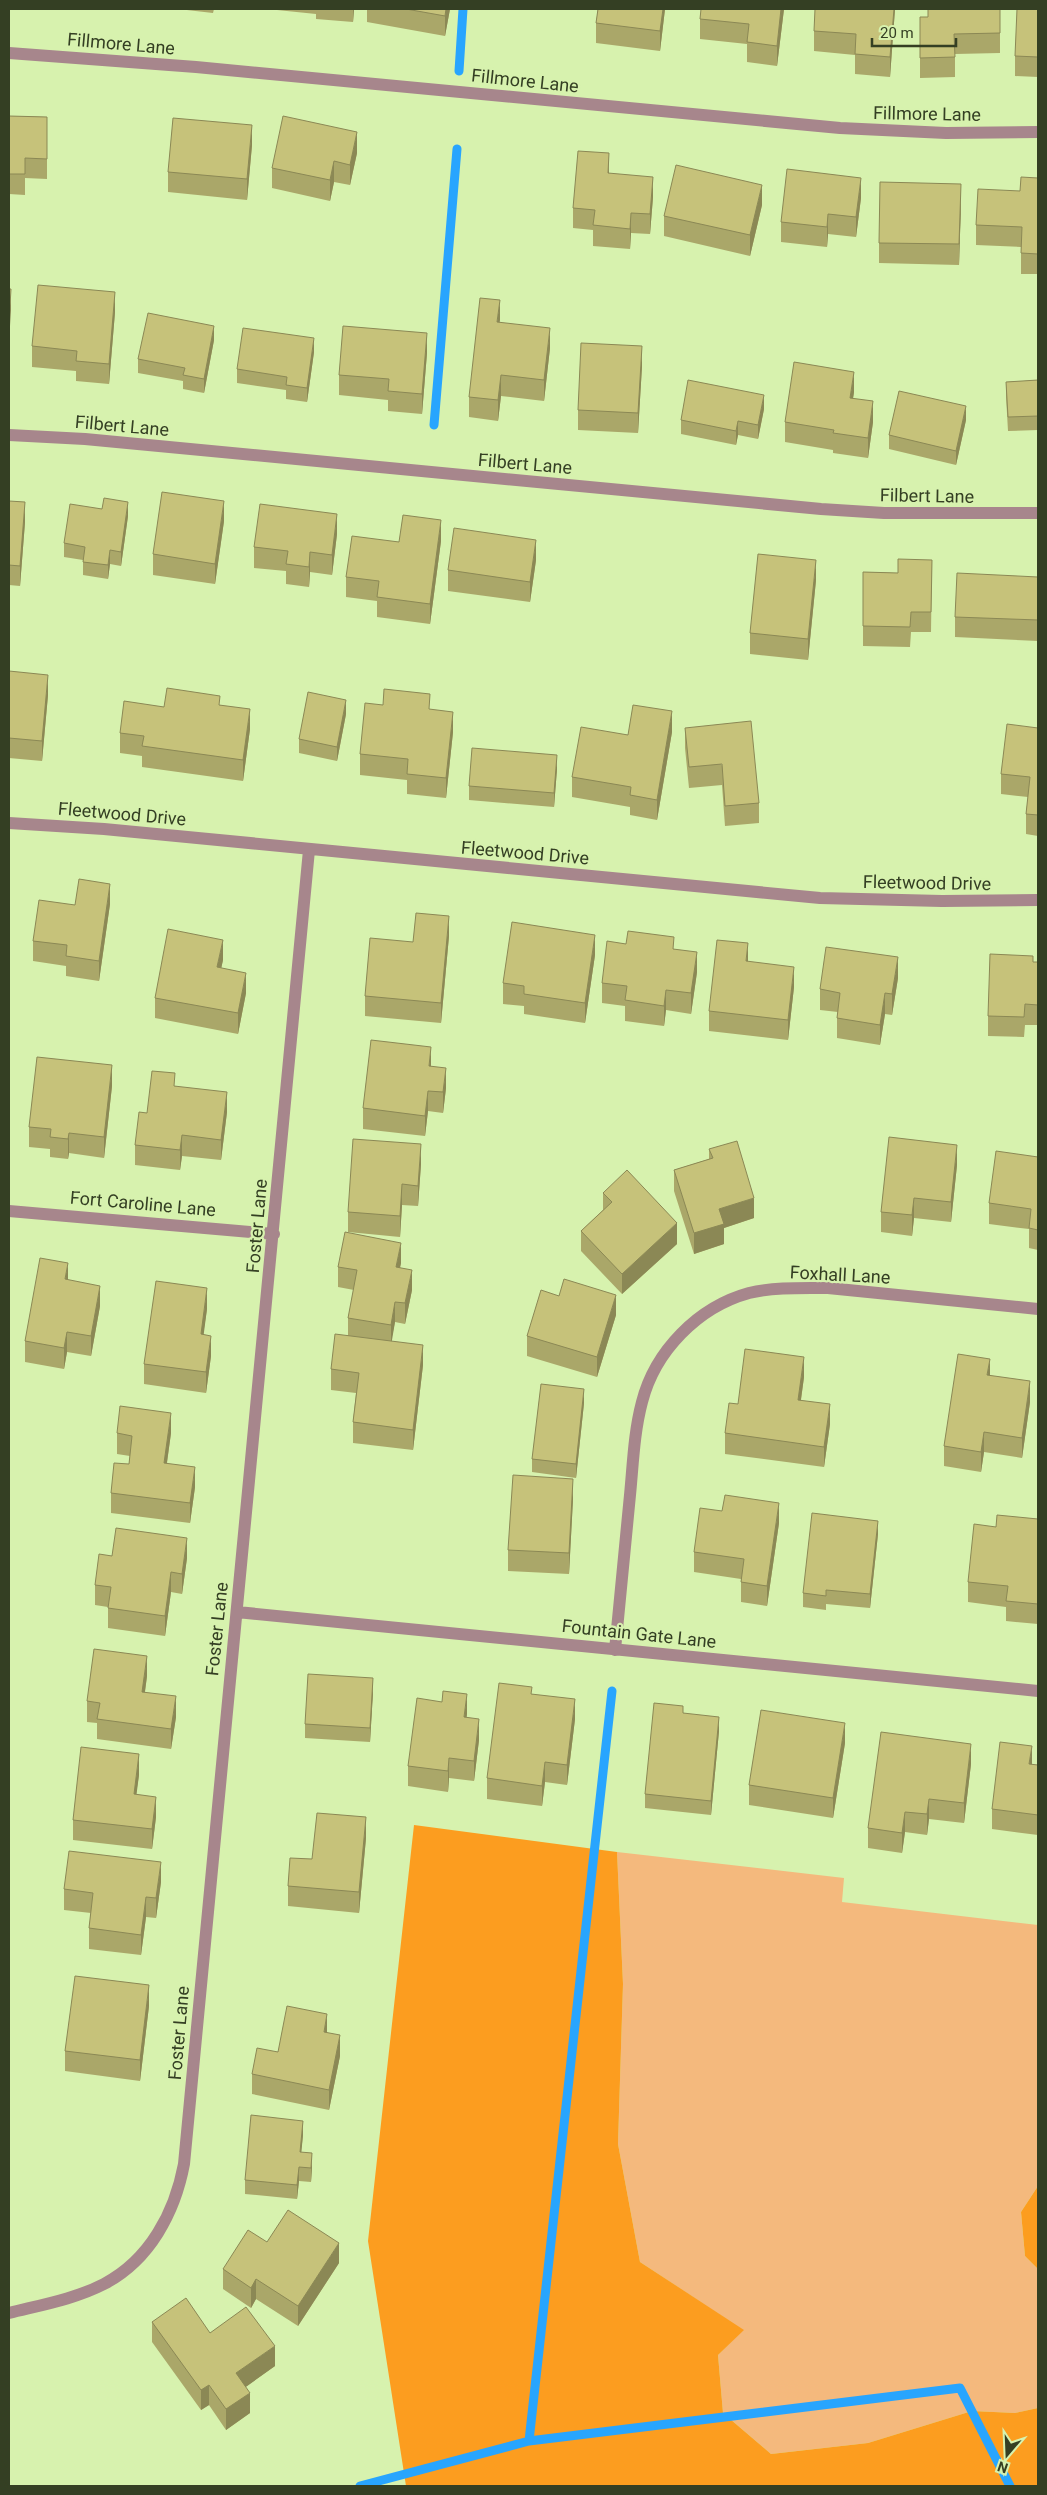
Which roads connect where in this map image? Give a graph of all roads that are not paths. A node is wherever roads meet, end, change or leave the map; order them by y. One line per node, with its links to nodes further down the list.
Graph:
1 (9, 53): 2 (street, Fillmore Lane)
2 (1038, 132)
3 (9, 435): 4 (street, Filbert Lane)
4 (1038, 513)
5 (9, 822): 6 (street, Fleetwood Drive)
6 (309, 850): 7 (street, Fleetwood Drive); 9 (street, Foster Lane)
7 (1038, 900)
8 (9, 1210): 9 (street, Fort Caroline Lane)
9 (274, 1234): 11 (street, Foster Lane)
10 (1038, 1309): 12 (street, Foxhall Lane)
11 (237, 1612): 12 (street, Fountain Gate Lane); 14 (street, Foster Lane)
12 (615, 1650): 13 (street, Fountain Gate Lane)
13 (1038, 1691)
14 (9, 2313)

